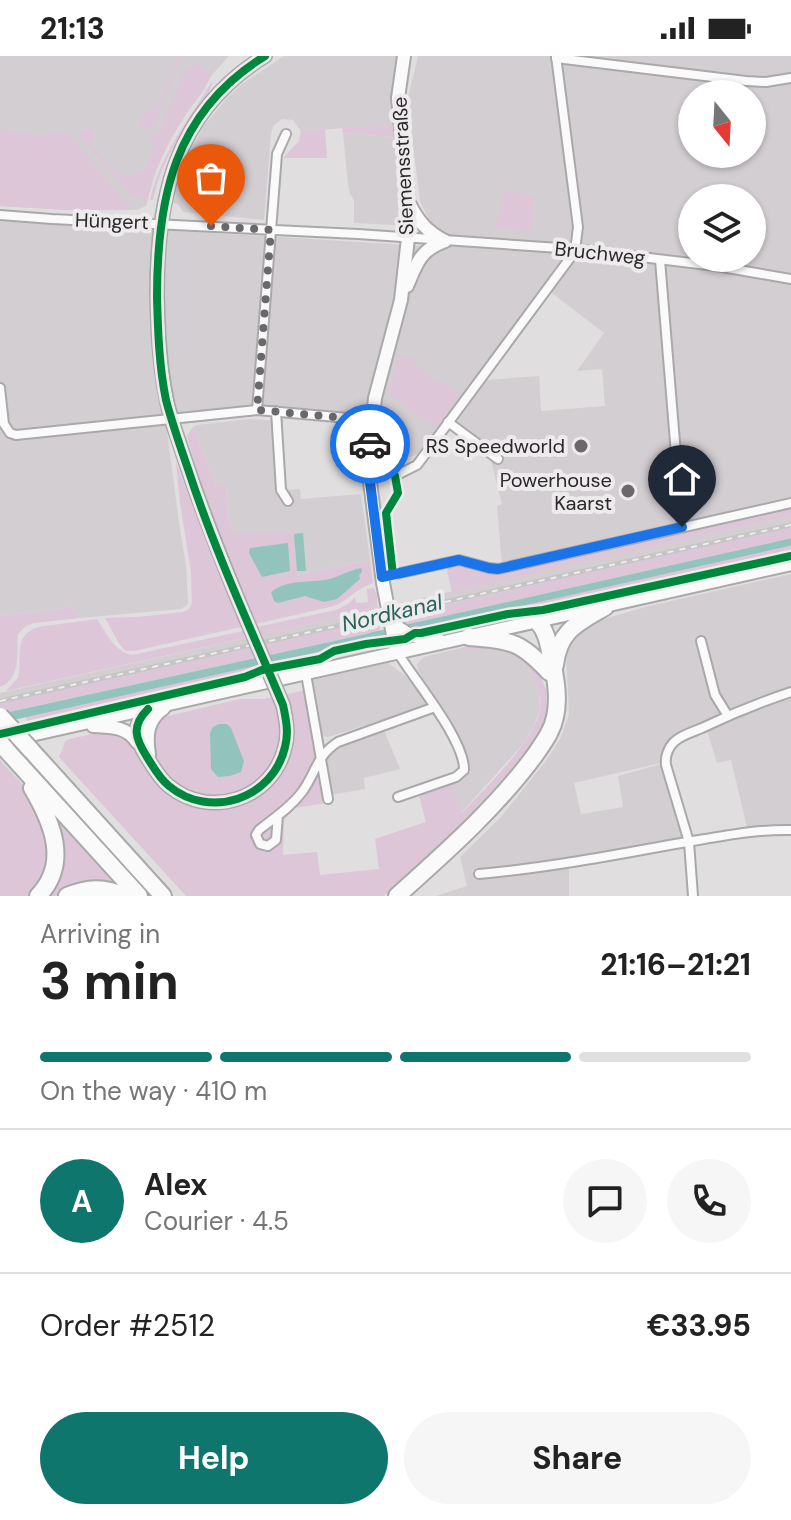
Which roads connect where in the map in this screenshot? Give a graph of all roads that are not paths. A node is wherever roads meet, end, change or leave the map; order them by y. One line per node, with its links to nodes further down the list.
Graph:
1 (265, 56): 8 (street)
2 (404, 56): 6 (street, Siemensstraße)
3 (556, 57): 4 (street); 12 (street)
4 (791, 78)
5 (286, 134): 9 (street)
6 (408, 201): 10 (street, Siemensstraße); 11 (street)
7 (0, 215): 8 (street, Hüngert)
8 (160, 223): 9 (street, Hüngert); 19 (street)
9 (271, 230): 10 (street, Hüngert); 17 (street)
10 (408, 238): 11 (street, Bruchweg); 15 (street, Siemensstraße)
11 (445, 241): 12 (street, Bruchweg); 15 (street)
12 (574, 249): 13 (street, Bruchweg); 21 (street)
13 (660, 260): 14 (street, Bruchweg); 27 (street)
14 (791, 279)
15 (401, 300): 20 (street, Siemensstraße)
16 (0, 388): 22 (street)
17 (257, 410): 18 (street); 19 (street)
18 (276, 411): 20 (street); 25 (street)
19 (171, 419): 22 (street); 49 (street, bridge)
20 (371, 420): 29 (street, Siemensstraße)
21 (448, 422): 23 (street); 24 (street)
22 (5, 435)
23 (498, 459)
24 (395, 476)
25 (288, 501)
26 (791, 503): 27 (street)
27 (682, 527): 29 (street)
28 (791, 564): 30 (street)
29 (382, 577): 31 (street, Siemensstraße)
30 (605, 607): 32 (street); 37 (highway)
31 (389, 618): 35 (street); 36 (street, Siemensstraße)
32 (538, 622): 33 (street); 37 (highway)
33 (469, 637): 35 (street); 37 (highway)
34 (701, 641): 44 (street)
35 (448, 642): 36 (street)
36 (396, 646): 38 (street); 41 (street)
37 (552, 671): 61 (highway)
38 (306, 674): 40 (street); 48 (street)
39 (791, 692): 44 (street)
40 (168, 705): 42 (street); 49 (street)
41 (435, 707): 48 (street); 50 (street)
42 (148, 709): 45 (street); 46 (street)
43 (0, 716): 60 (highway, bridge)
44 (728, 716): 54 (street)
45 (70, 727): 46 (street); 47 (street)
46 (140, 745): 49 (street)
47 (3, 746): 56 (highway); 59 (highway)
48 (321, 757): 51 (street); 52 (street)
49 (150, 762)
50 (398, 797)
51 (328, 799)
52 (278, 815)
53 (791, 830): 54 (street)
54 (689, 842): 55 (street); 62 (street)
55 (479, 874)
56 (38, 896)
57 (67, 896): 58 (highway)
58 (124, 896)
59 (139, 896)
60 (163, 896)
61 (397, 896)
62 (693, 896)

